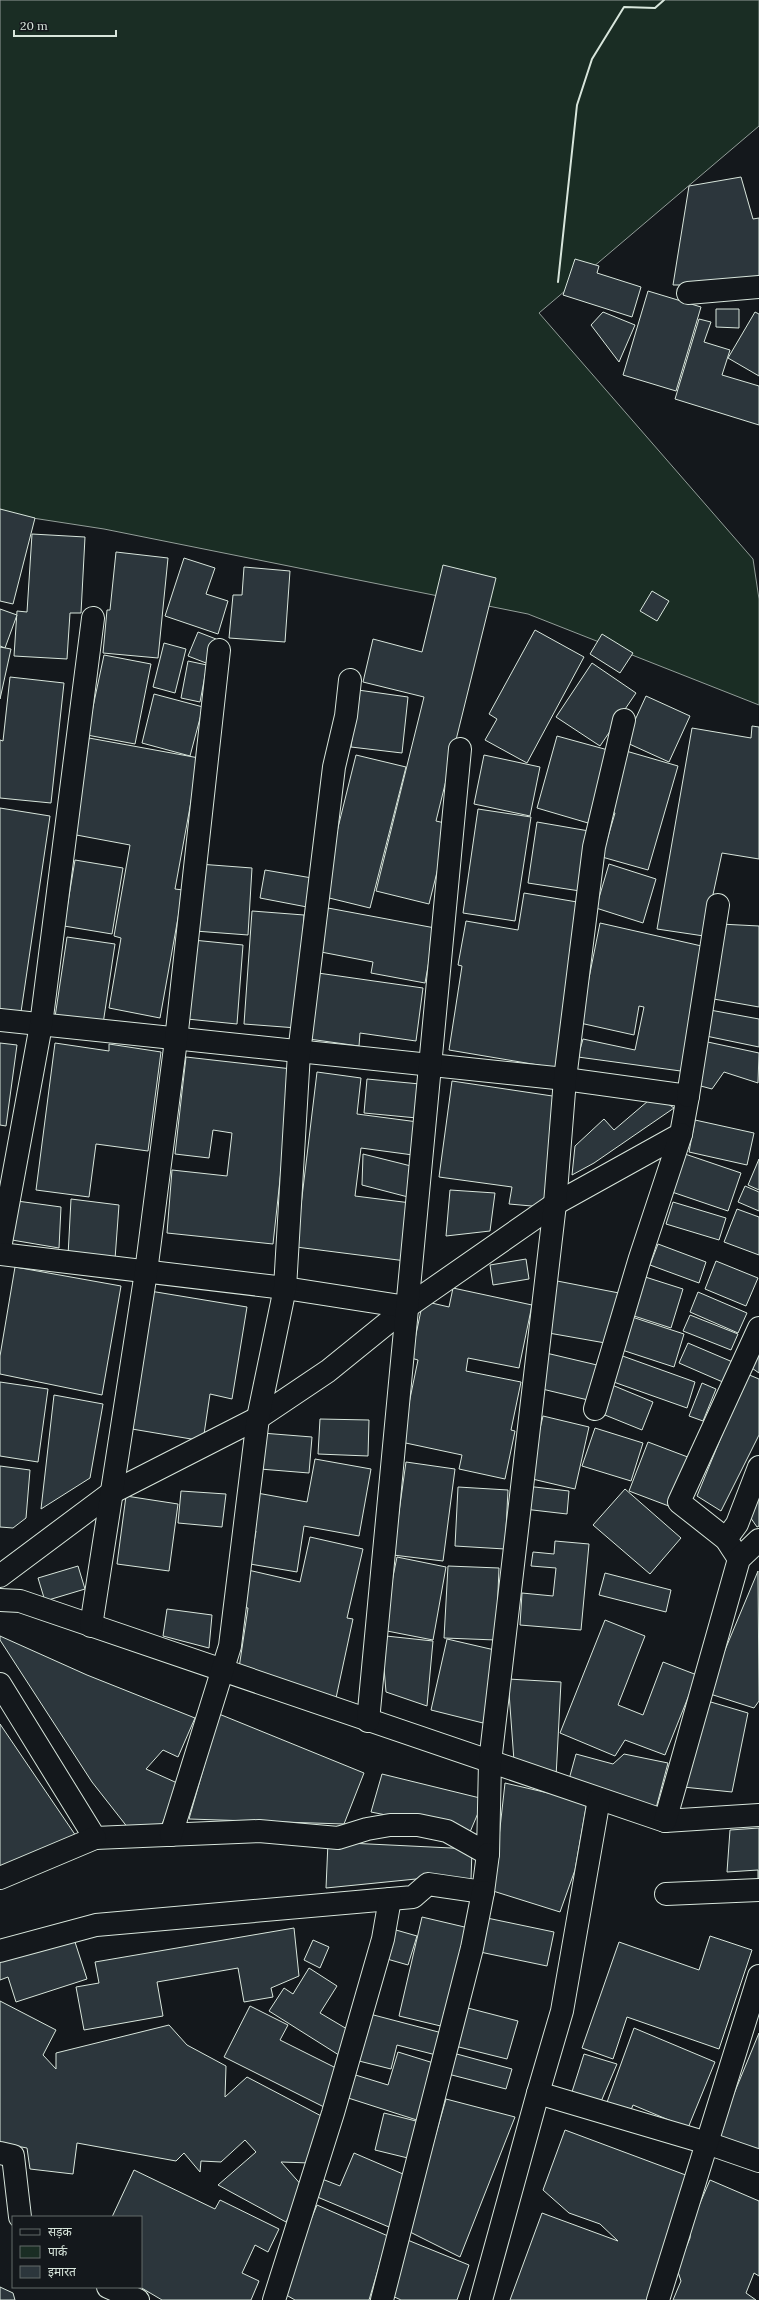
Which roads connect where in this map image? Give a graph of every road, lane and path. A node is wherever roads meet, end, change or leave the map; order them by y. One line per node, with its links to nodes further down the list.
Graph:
1 (759, 287): 2 (street)
2 (688, 293)
3 (92, 618): 10 (street)
4 (219, 650): 11 (street)
5 (350, 680): 12 (street)
6 (624, 720): 14 (street)
7 (460, 749): 13 (street)
8 (718, 905): 15 (street)
9 (0, 1020): 10 (street)
10 (41, 1025): 11 (street); 18 (street)
11 (176, 1040): 12 (street); 20 (street)
12 (299, 1053): 13 (street); 21 (street)
13 (431, 1065): 14 (street); 22 (street)
14 (565, 1079): 15 (street); 17 (street)
15 (688, 1096): 16 (street)
16 (681, 1134): 17 (street); 24 (street)
17 (555, 1204): 22 (street); 37 (street)
18 (0, 1248)
19 (0, 1254): 20 (street)
20 (146, 1272): 21 (street); 27 (street)
21 (285, 1288): 22 (street); 25 (street)
22 (407, 1307): 25 (street); 36 (street)
23 (759, 1328): 28 (street)
24 (595, 1409)
25 (258, 1418): 27 (street); 34 (street)
26 (759, 1467): 28 (street)
27 (111, 1493): 31 (street); 33 (street)
28 (726, 1539): 30 (street)
29 (759, 1540): 30 (street)
30 (740, 1558): 40 (street)
31 (0, 1576)
32 (0, 1600): 33 (street)
33 (91, 1626): 34 (street)
34 (223, 1670): 36 (street); 41 (street)
35 (0, 1684): 42 (street)
36 (368, 1721): 37 (street)
37 (490, 1762): 38 (street); 43 (street)
38 (599, 1799): 40 (street); 51 (street)
39 (759, 1814): 40 (street)
40 (665, 1821)
41 (172, 1835): 42 (street); 43 (street)
42 (95, 1838): 44 (street)
43 (488, 1854): 46 (street)
44 (0, 1878)
45 (759, 1890): 47 (street)
46 (483, 1892): 48 (street); 59 (street)
47 (666, 1894)
48 (390, 1899): 49 (street); 58 (street)
49 (0, 1951)
50 (757, 1986): 52 (street)
51 (538, 2093): 52 (street); 60 (street)
52 (707, 2143): 54 (street); 61 (street)
53 (0, 2153): 55 (street)
54 (759, 2161)
55 (20, 2216)
56 (110, 2288): 57 (street)
57 (138, 2300)
58 (274, 2300)
59 (382, 2300)
60 (481, 2300)
61 (658, 2300)

